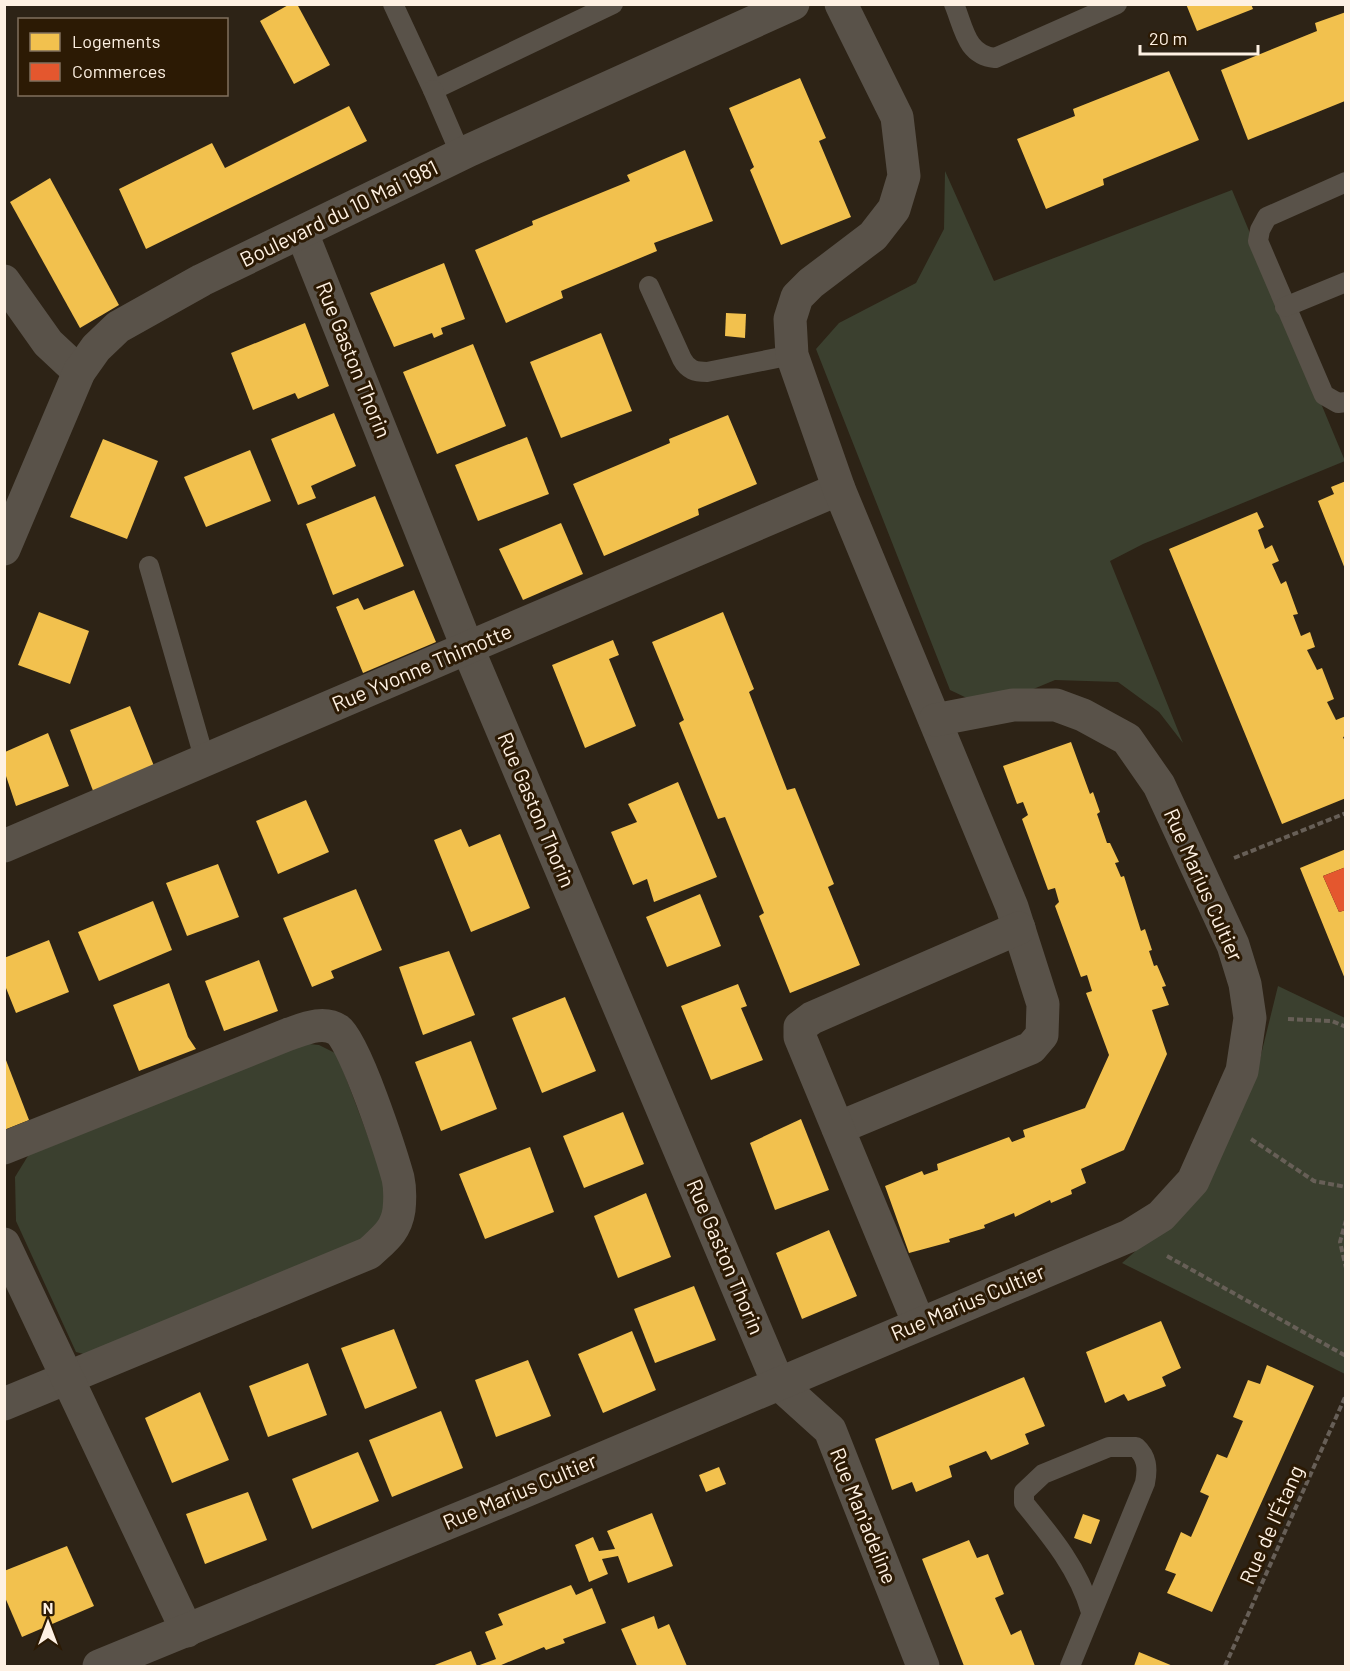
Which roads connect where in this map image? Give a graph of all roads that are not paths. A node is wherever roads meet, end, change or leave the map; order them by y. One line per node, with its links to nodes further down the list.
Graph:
1 (393, 4): 7 (lane)
2 (613, 4): 7 (lane)
3 (793, 4): 8 (street, Boulevard du 10 Mai 1981)
4 (841, 4): 15 (street)
5 (954, 4): 6 (lane)
6 (1117, 4)
7 (433, 90): 8 (lane)
8 (461, 155): 10 (street, Boulevard du 10 Mai 1981)
9 (1346, 182): 14 (lane)
10 (302, 233): 16 (street, Boulevard du 10 Mai 1981); 21 (street, Rue Gaston Thorin)
11 (4, 281): 16 (street)
12 (1346, 282): 14 (lane)
13 (649, 286): 15 (lane)
14 (1285, 307): 17 (lane)
15 (792, 355): 18 (street)
16 (79, 372): 19 (street, Boulevard du 10 Mai 1981)
17 (1346, 402)
18 (839, 489): 21 (street, Rue Yvonne Thimotte); 22 (street)
19 (4, 549)
20 (149, 566): 23 (lane)
21 (468, 649): 23 (street, Rue Yvonne Thimotte); 31 (street, Rue Gaston Thorin)
22 (935, 720): 25 (street); 29 (street, Rue Marius Cultier)
23 (205, 761): 24 (street, Rue Yvonne Thimotte)
24 (4, 846)
25 (1019, 928): 26 (street); 26 (street)
26 (838, 1128): 29 (street)
27 (4, 1148): 30 (street)
28 (4, 1244): 30 (street)
29 (919, 1324): 31 (street, Rue Marius Cultier)
30 (65, 1377): 32 (street); 34 (street)
31 (778, 1383): 34 (street, Rue Marius Cultier); 36 (street, Rue Man'adeline)
32 (4, 1404)
33 (1092, 1612): 33 (lane); 37 (lane)
34 (188, 1631): 35 (street, Rue Marius Cultier)
35 (99, 1666)
36 (923, 1666)
37 (1070, 1666)

